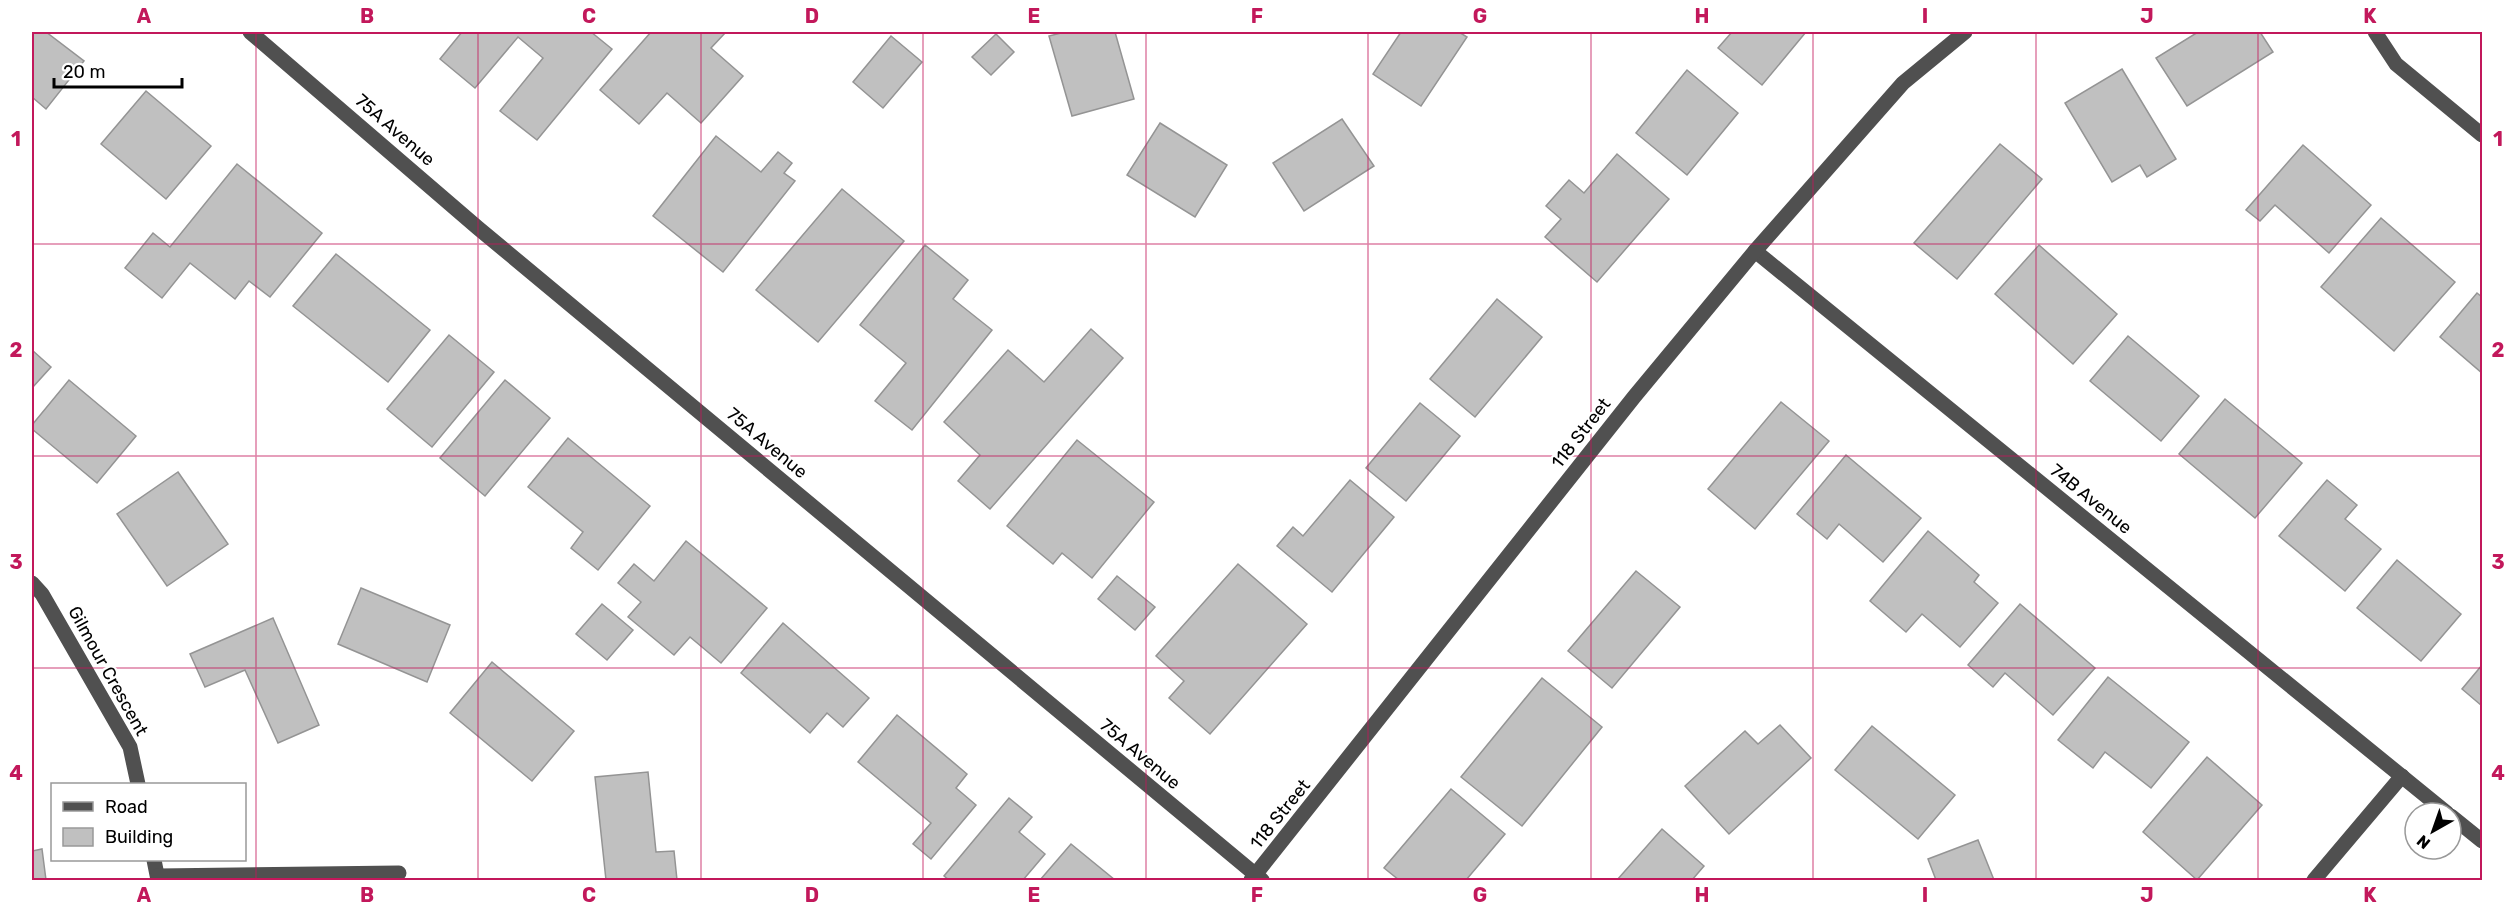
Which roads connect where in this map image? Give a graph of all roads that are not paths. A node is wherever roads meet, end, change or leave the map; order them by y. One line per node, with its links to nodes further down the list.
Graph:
1 (250, 32): 15 (street, 75A Avenue)
2 (1965, 32): 5 (street, 118 Street)
3 (2375, 32): 4 (street)
4 (2482, 135)
5 (1755, 251): 7 (street, 74B Avenue); 15 (street, 118 Street)
6 (32, 583): 8 (street, Gilmour Crescent)
7 (2402, 776): 9 (street, 74B Avenue); 16 (street)
8 (138, 783)
9 (2433, 801)
10 (2463, 826): 11 (street, 74B Avenue)
11 (2482, 842)
12 (154, 861): 14 (street)
13 (399, 873): 14 (street)
14 (158, 878)
15 (1256, 879)
16 (2313, 880)

